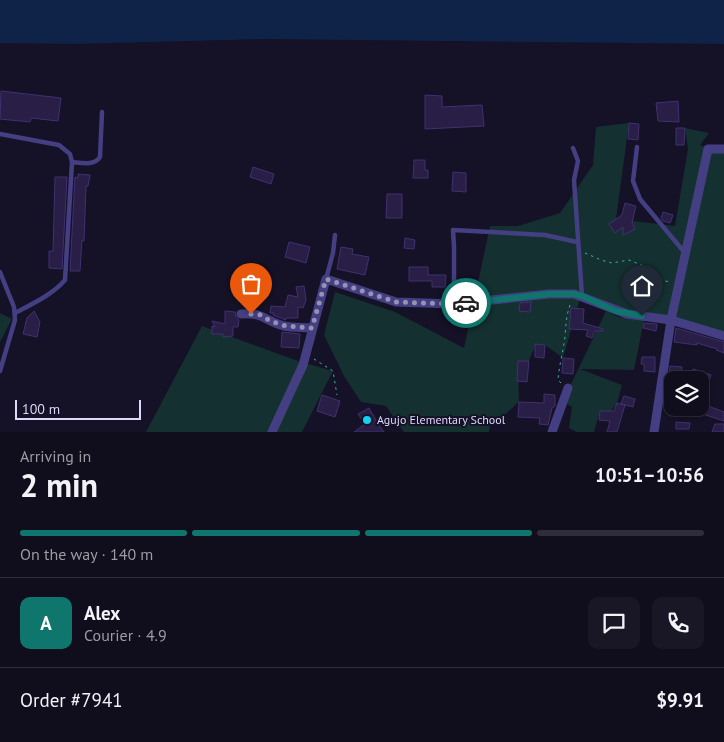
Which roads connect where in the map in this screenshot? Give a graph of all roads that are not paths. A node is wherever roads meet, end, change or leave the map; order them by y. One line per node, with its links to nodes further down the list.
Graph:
1 (102, 112): 6 (lane)
2 (0, 134): 6 (lane)
3 (637, 147): 9 (lane)
4 (572, 148): 8 (lane)
5 (724, 149): 9 (street)
6 (72, 162): 14 (lane)
7 (335, 235): 11 (lane)
8 (577, 242): 12 (lane); 13 (lane)
9 (686, 254): 16 (street)
10 (0, 272): 14 (lane)
11 (326, 279): 13 (street); 17 (street)
12 (578, 295): 13 (street); 16 (street)
13 (454, 304)
14 (15, 313): 19 (lane)
15 (241, 314): 17 (street)
16 (671, 320): 18 (street); 23 (street)
17 (312, 328): 21 (street)
18 (724, 336)
19 (0, 370)
20 (568, 388): 22 (street)
21 (272, 432)
22 (552, 432)
23 (654, 432)

